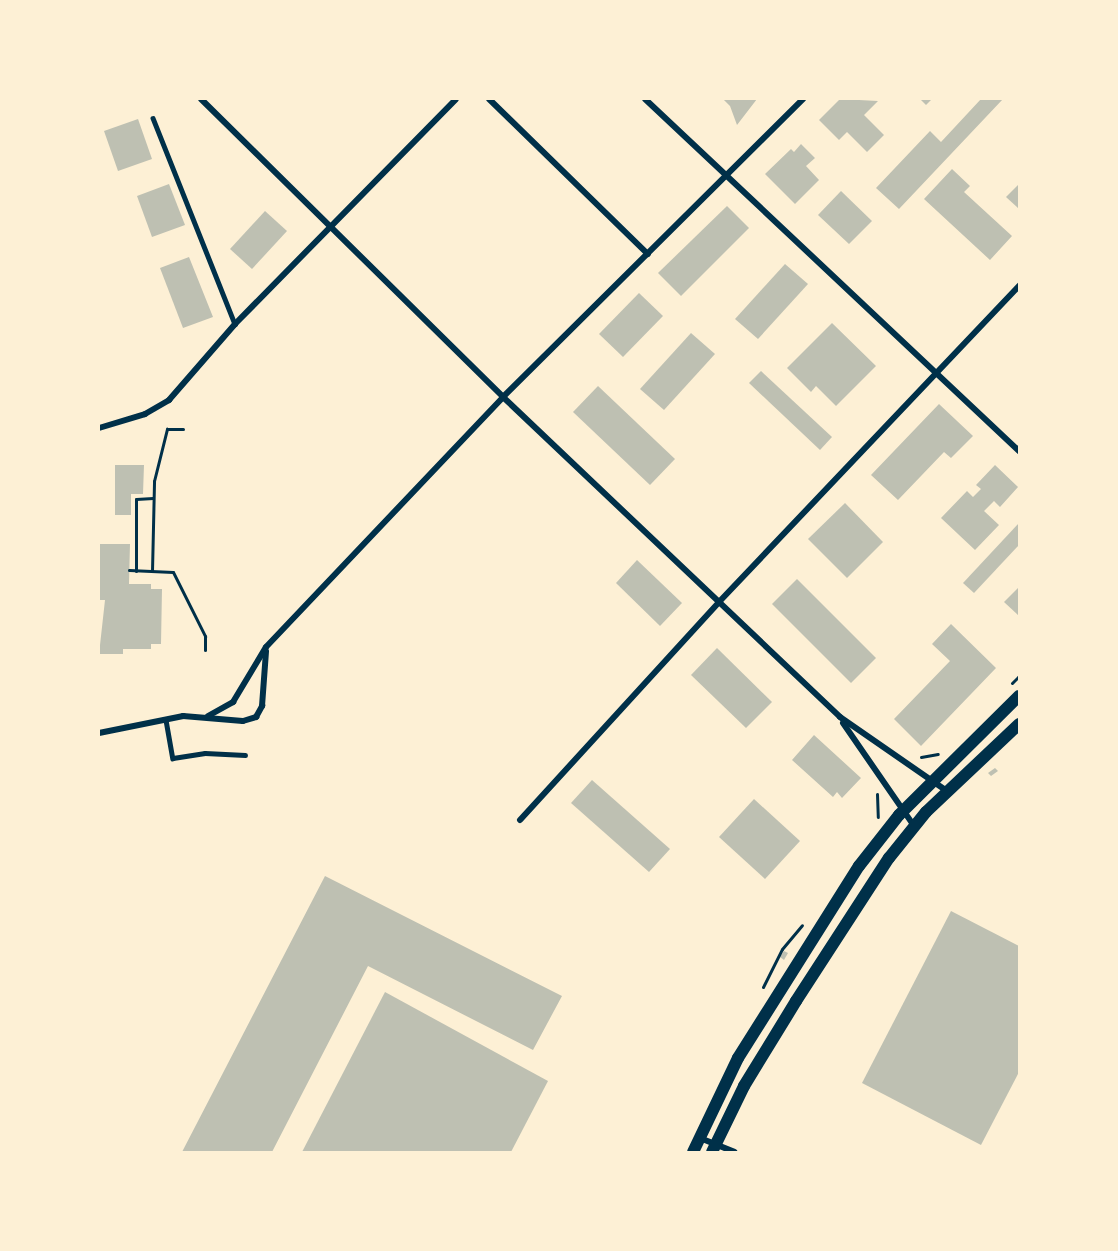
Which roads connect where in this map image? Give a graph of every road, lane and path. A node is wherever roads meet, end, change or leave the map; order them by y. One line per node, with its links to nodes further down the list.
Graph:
1 (201, 99): 8 (street)
2 (456, 99): 8 (street)
3 (489, 99): 9 (street)
4 (645, 99): 7 (street)
5 (803, 99): 7 (street)
6 (153, 118): 11 (lane)
7 (727, 176): 9 (street); 12 (street)
8 (332, 229): 11 (street); 13 (street)
9 (648, 254): 13 (street)
10 (1019, 286): 12 (street)
11 (236, 324): 14 (street)
12 (935, 374): 16 (street); 21 (street)
13 (503, 397): 21 (street); 22 (street)
14 (99, 428)
15 (183, 429): 17 (path)
16 (1019, 451)
17 (153, 498): 19 (path); 20 (path)
18 (129, 570): 19 (path)
19 (136, 571): 20 (path)
20 (152, 571): 23 (path)
21 (719, 602): 26 (street); 34 (street)
22 (266, 647): 25 (street); 25 (street)
23 (205, 650)
24 (1019, 696): 31 (main road)
25 (208, 716): 27 (street)
26 (840, 717): 31 (street); 33 (street)
27 (166, 720): 29 (street); 30 (lane)
28 (1019, 724): 32 (main road)
29 (99, 733)
30 (245, 755)
31 (931, 782): 32 (street); 33 (main road)
32 (947, 791): 35 (main road)
33 (905, 809): 35 (street); 36 (main road)
34 (520, 820)
35 (914, 826): 37 (main road)
36 (700, 1138): 37 (street); 38 (main road)
37 (713, 1148): 39 (street)
38 (693, 1152)
39 (734, 1152)

